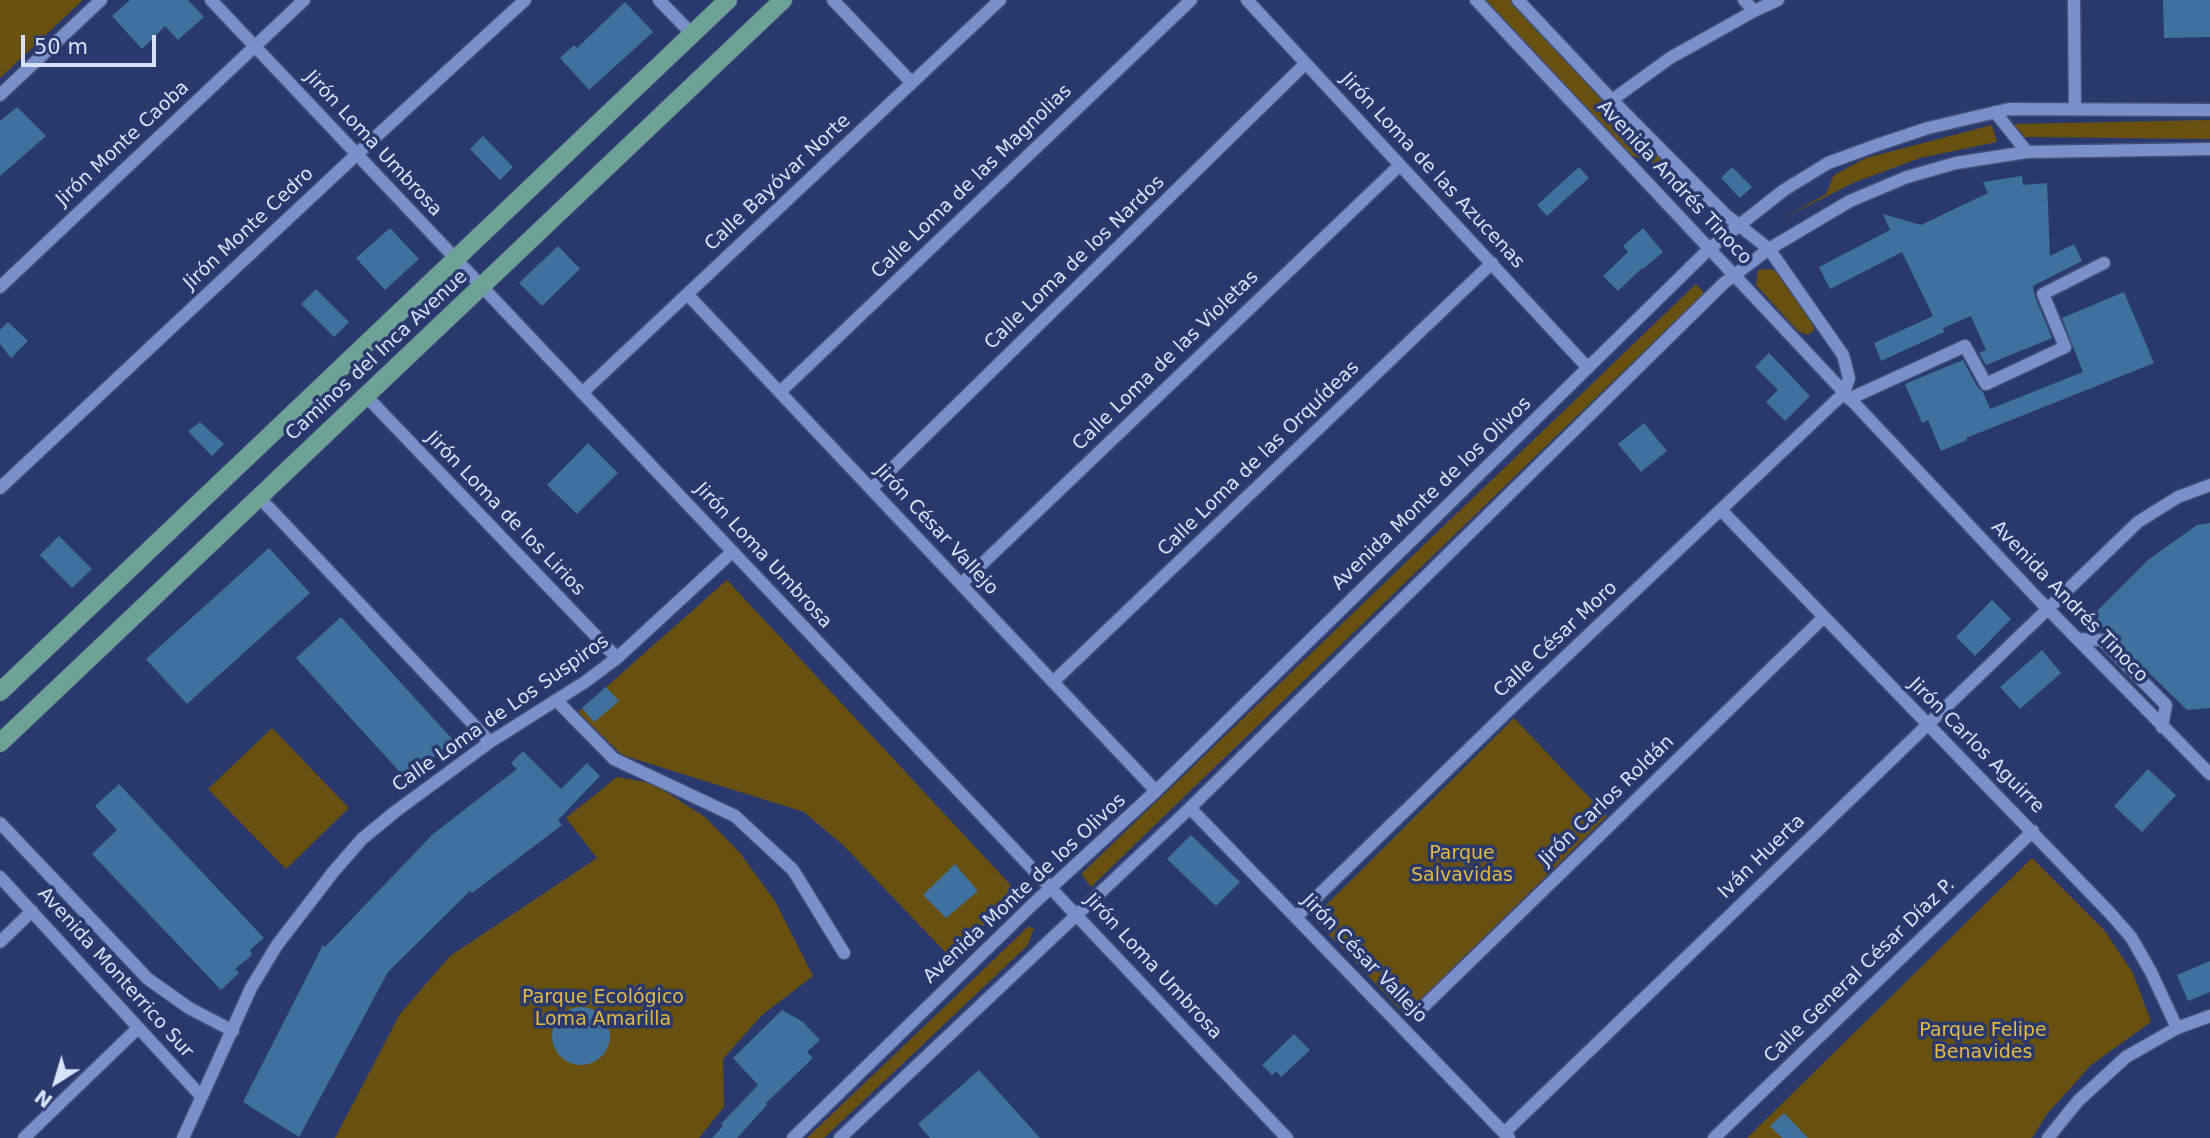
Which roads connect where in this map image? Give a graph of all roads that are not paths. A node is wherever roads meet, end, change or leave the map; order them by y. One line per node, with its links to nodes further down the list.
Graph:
1 (101, 0): 22 (street)
2 (211, 0): 19 (street, Jirón Loma Umbrosa)
3 (304, 0): 19 (street, Jirón Monte Caoba)
4 (525, 0): 29 (street, Jirón Monte Cedro)
5 (659, 0): 18 (street)
6 (727, 0): 18 (main road, Caminos del Inca Avenue)
7 (783, 0): 38 (main road, Caminos del Inca Avenue)
8 (833, 0): 21 (street)
9 (1000, 0): 21 (street, Calle Bayóvar Norte)
10 (1192, 0): 42 (street, Calle Loma de las Magnolias)
11 (1247, 0): 20 (street, Jirón Loma de las Azucenas)
12 (1476, 0): 32 (street, Avenida Andrés Tinoco)
13 (1518, 0): 23 (street, Avenida Andrés Tinoco)
14 (1744, 0): 17 (street)
15 (1778, 0): 17 (street)
16 (2074, 0): 24 (street)
17 (1754, 10): 23 (street)
18 (692, 34): 34 (main road, Caminos del Inca Avenue)
19 (255, 46): 29 (street, Jirón Loma Umbrosa); 39 (street, Jirón Monte Caoba)
20 (1305, 64): 30 (street, Jirón Loma de las Azucenas); 48 (street, Calle Loma de los Nardos)
21 (912, 83): 40 (street, Calle Bayóvar Norte)
22 (0, 95)
23 (1612, 100): 31 (street, Avenida Andrés Tinoco)
24 (2075, 109): 25 (street, Avenida Monte de los Olivos); 26 (street, Avenida Monte de los Olivos)
25 (2210, 110)
26 (1995, 112): 28 (street); 31 (street, Avenida Monte de los Olivos)
27 (2210, 149): 28 (street)
28 (2027, 152): 33 (street)
29 (356, 154): 34 (street, Jirón Loma Umbrosa); 47 (street, Jirón Monte Cedro)
30 (1399, 166): 35 (street, Jirón Loma de las Azucenas); 52 (street, Calle Loma de las Violetas)
31 (1737, 226): 32 (street, Avenida Monte de los Olivos); 33 (street, Avenida Andrés Tinoco)
32 (1709, 249): 37 (street, Avenida Andrés Tinoco); 41 (street, Avenida Monte de los Olivos)
33 (1769, 249): 37 (street); 45 (street, Avenida Andrés Tinoco)
34 (455, 259): 38 (street, Jirón Loma Umbrosa); 58 (main road, Caminos del Inca Avenue)
35 (1492, 263): 41 (street, Jirón Loma de las Azucenas); 57 (street, Calle Loma de las Orquídeas)
36 (2104, 263): 45 (street, Calle César Moro)
37 (1734, 275): 45 (street, Avenida Andrés Tinoco); 66 (street)
38 (481, 286): 43 (street, Jirón Loma Umbrosa); 44 (main road, Caminos del Inca Avenue)
39 (0, 288)
40 (688, 295): 42 (street, Jirón César Vallejo); 43 (street, Calle Bayóvar Norte)
41 (1588, 368): 65 (street, Avenida Monte de los Olivos)
42 (780, 392): 48 (street, Jirón César Vallejo)
43 (582, 393): 51 (street, Jirón Loma Umbrosa)
44 (366, 396): 49 (main road, Caminos del Inca Avenue); 56 (street, Jirón Loma de los Lirios)
45 (1847, 396): 50 (street, Calle César Moro); 53 (street, Avenida Andrés Tinoco)
46 (2210, 485): 53 (street, Iván Huerta)
47 (0, 488)
48 (871, 489): 52 (street, Jirón César Vallejo)
49 (259, 497): 62 (street); 63 (main road, Caminos del Inca Avenue)
50 (1721, 510): 54 (street, Jirón Carlos Aguirre); 73 (street, Calle César Moro)
51 (732, 552): 56 (street, Calle Loma de Los Suspiros); 70 (street, Jirón Loma Umbrosa)
52 (961, 584): 57 (street, Jirón César Vallejo)
53 (2048, 609): 55 (street, Avenida Andrés Tinoco); 60 (street, Iván Huerta)
54 (1824, 617): 60 (street, Jirón Carlos Aguirre); 76 (street, Jirón Carlos Roldán)
55 (2077, 639): 61 (street, Avenida Andrés Tinoco); 61 (street)
56 (617, 658): 59 (street, Calle Loma de Los Suspiros)
57 (1053, 682): 65 (street, Jirón César Vallejo)
58 (0, 692)
59 (556, 701): 62 (street, Calle Loma de Los Suspiros); 75 (street)
60 (1927, 724): 68 (street, Jirón Carlos Aguirre); 84 (street, Iván Huerta)
61 (2162, 727): 64 (street, Avenida Andrés Tinoco)
62 (490, 742): 80 (street, Calle Loma de Los Suspiros)
63 (0, 743)
64 (2210, 774)
65 (1156, 791): 70 (street, Avenida Monte de los Olivos)
66 (1190, 808): 72 (street); 73 (street, Jirón César Vallejo)
67 (0, 823): 80 (street, Avenida Monterrico Sur)
68 (2033, 831): 79 (street, Jirón Carlos Aguirre); 85 (street, Calle General César Díaz P.)
69 (0, 877): 71 (street, Avenida Monterrico Sur)
70 (1051, 888): 72 (street, Jirón Loma Umbrosa); 88 (street, Avenida Monte de los Olivos)
71 (32, 911): 74 (street); 78 (street, Avenida Monterrico Sur)
72 (1076, 914): 82 (street, Jirón Loma Umbrosa); 83 (street)
73 (1296, 916): 84 (street, Jirón César Vallejo)
74 (0, 942)
75 (844, 953)
76 (1416, 1013)
77 (2210, 1016): 79 (street)
78 (138, 1028): 81 (street, Avenida Monterrico Sur); 86 (street)
79 (2177, 1028): 90 (street)
80 (233, 1031): 81 (street, Calle Loma de Los Suspiros)
81 (201, 1096): 87 (street, Calle Loma de Los Suspiros)
82 (1282, 1133): 89 (street)
83 (846, 1136)
84 (1507, 1136)
85 (1719, 1136)
86 (24, 1138)
87 (183, 1138)
88 (793, 1138)
89 (1268, 1138)
90 (2048, 1138)

